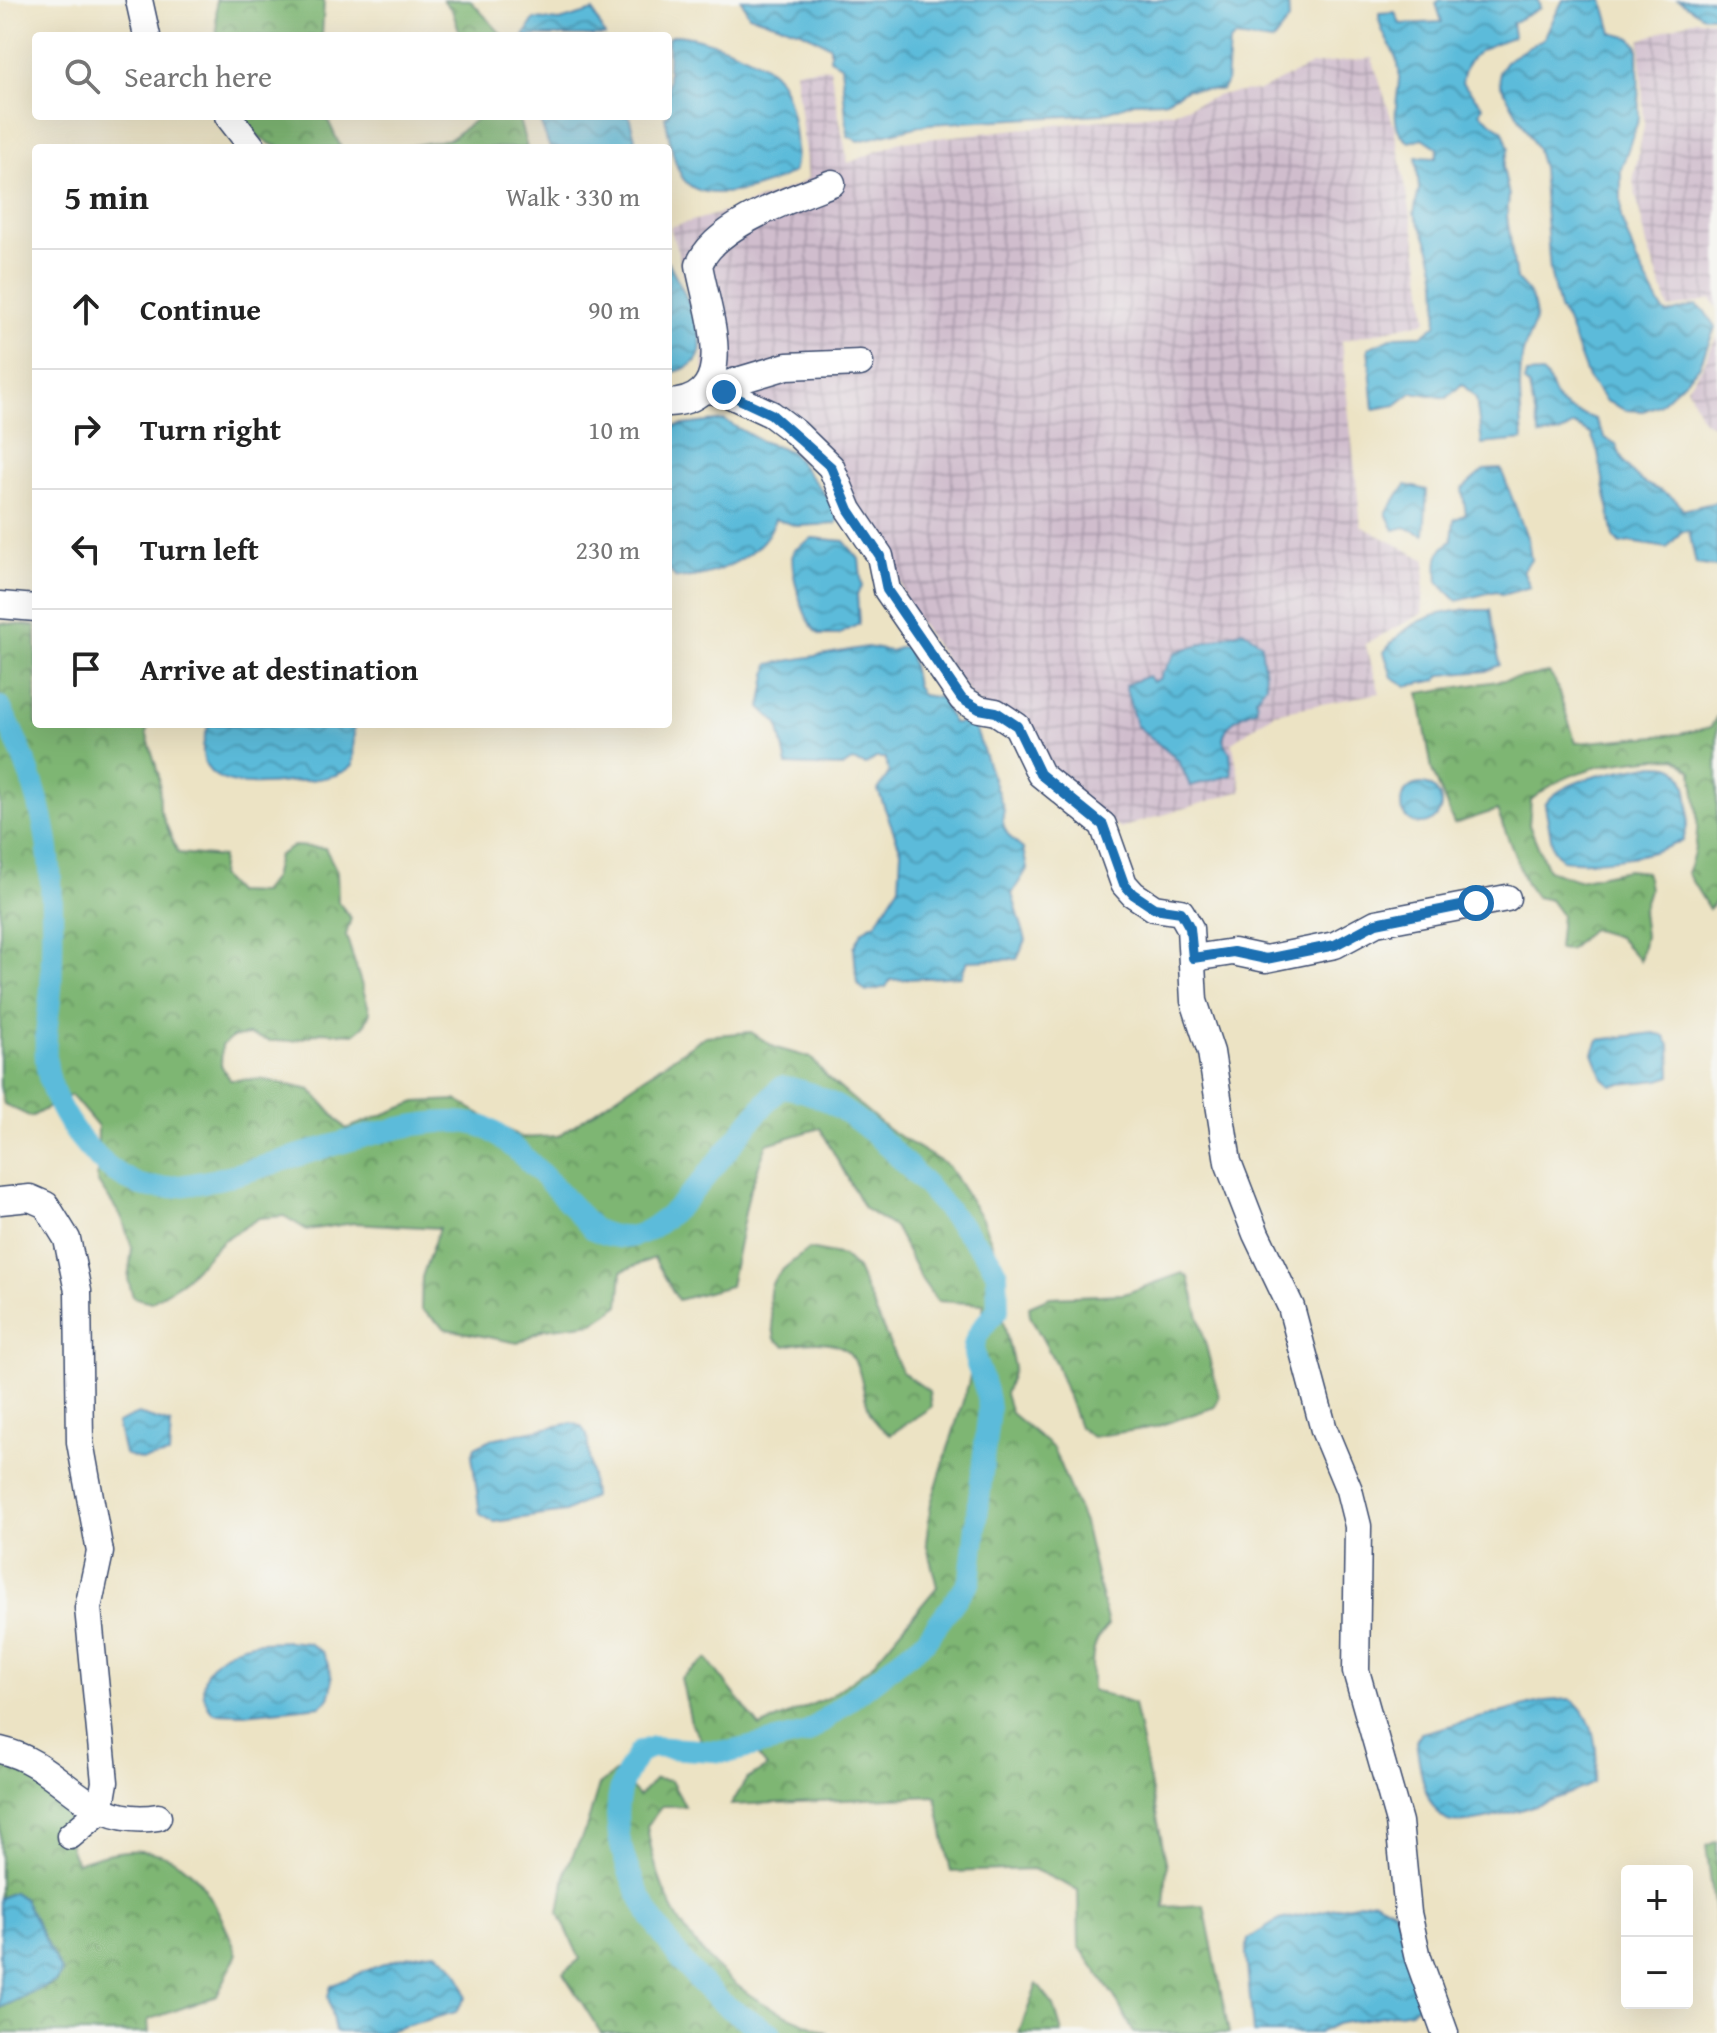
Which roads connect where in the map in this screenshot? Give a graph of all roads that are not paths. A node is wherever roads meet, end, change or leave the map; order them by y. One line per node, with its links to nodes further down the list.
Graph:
1 (139, 0): 2 (street)
2 (146, 32)
3 (231, 120): 4 (street)
4 (250, 144)
5 (832, 183): 7 (street)
6 (860, 363): 7 (street)
7 (707, 390): 8 (street); 12 (street)
8 (672, 402)
9 (0, 605): 10 (street)
10 (32, 608)
11 (1507, 898): 12 (street)
12 (1193, 958): 18 (street)
13 (0, 1201): 15 (street)
14 (0, 1750): 15 (street)
15 (100, 1811): 16 (street); 17 (street)
16 (158, 1817)
17 (70, 1836)
18 (1445, 2033)

